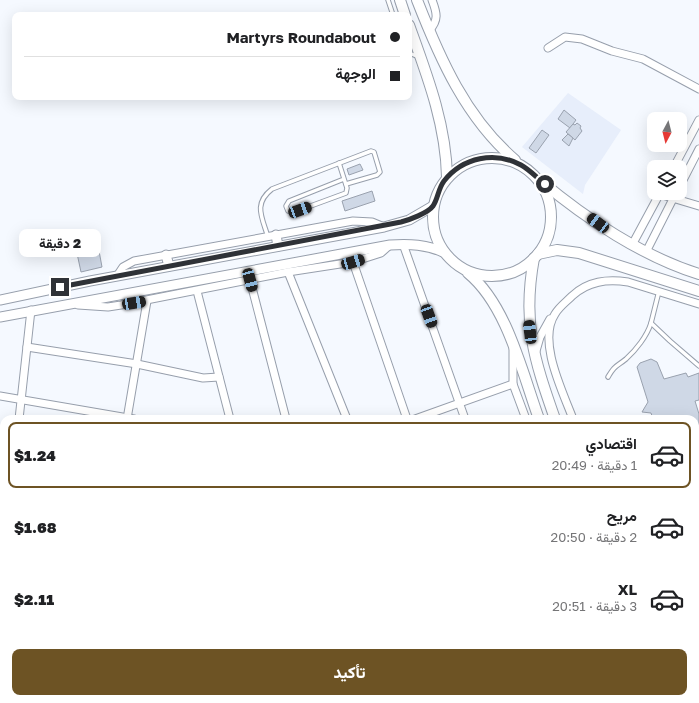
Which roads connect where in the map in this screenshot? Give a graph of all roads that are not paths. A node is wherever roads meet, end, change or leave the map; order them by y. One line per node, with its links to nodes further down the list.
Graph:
1 (388, 0): 5 (lane)
2 (400, 0): 6 (main road)
3 (418, 0): 7 (main road)
4 (432, 0): 7 (street)
5 (392, 12)
6 (404, 12)
7 (429, 31): 17 (main road)
8 (412, 33): 11 (main road)
9 (548, 48): 12 (street)
10 (412, 56): 11 (lane)
11 (421, 57): 20 (main road)
12 (699, 89)
13 (699, 120): 15 (street)
14 (699, 150): 18 (street)
15 (678, 160)
16 (339, 163): 21 (lane); 22 (lane); 29 (lane)
17 (521, 165): 19 (main road); 20 (main road)
18 (687, 173)
19 (534, 176): 32 (main road); 37 (main road)
20 (447, 177): 26 (main road)
21 (344, 180): 22 (lane); 22 (lane)
22 (346, 184)
23 (656, 200): 32 (street)
24 (673, 200): 34 (street)
25 (685, 200): 27 (street)
26 (433, 206): 28 (street); 35 (main road)
27 (699, 206)
28 (384, 227): 29 (street); 33 (street)
29 (272, 236): 33 (street); 36 (street)
30 (403, 244): 31 (street); 35 (street); 68 (street)
31 (390, 245): 38 (street); 46 (street)
32 (632, 245): 34 (main road)
33 (278, 246): 39 (street)
34 (646, 252): 43 (main road)
35 (445, 253): 41 (main road)
36 (166, 255): 40 (street); 44 (street)
37 (536, 256): 41 (main road); 49 (main road); 60 (main road)
38 (353, 262): 42 (street); 75 (street)
39 (188, 263): 40 (street); 46 (street)
40 (168, 266): 44 (street)
41 (460, 267): 58 (main road)
42 (288, 272): 45 (street); 74 (street)
43 (698, 273)
44 (118, 276): 50 (street)
45 (250, 280): 47 (street); 73 (street)
46 (191, 281): 52 (street)
47 (197, 291): 51 (street); 64 (street)
48 (658, 291): 53 (street); 55 (street); 57 (lane)
49 (699, 291)
50 (0, 300)
51 (147, 301): 52 (street); 61 (street)
52 (68, 304): 54 (street)
53 (699, 304)
54 (31, 310): 56 (street); 59 (street)
55 (554, 315): 60 (street); 81 (street)
56 (0, 317)
57 (651, 323): 62 (lane); 63 (lane)
58 (512, 345): 65 (street); 79 (main road)
59 (28, 347): 61 (street); 67 (street)
60 (535, 360): 80 (main road)
61 (137, 364): 64 (street); 71 (street)
62 (699, 366)
63 (608, 377)
64 (219, 378): 72 (street)
65 (514, 384): 68 (street); 78 (street)
66 (0, 396): 67 (street)
67 (21, 400): 69 (street); 70 (street)
68 (460, 403): 76 (street); 77 (street)
69 (19, 415)
70 (106, 415)
71 (130, 415)
72 (229, 415)
73 (285, 415)
74 (345, 415)
75 (407, 415)
76 (426, 415)
77 (464, 415)
78 (525, 415)
79 (538, 415)
80 (555, 415)
81 (572, 415)

